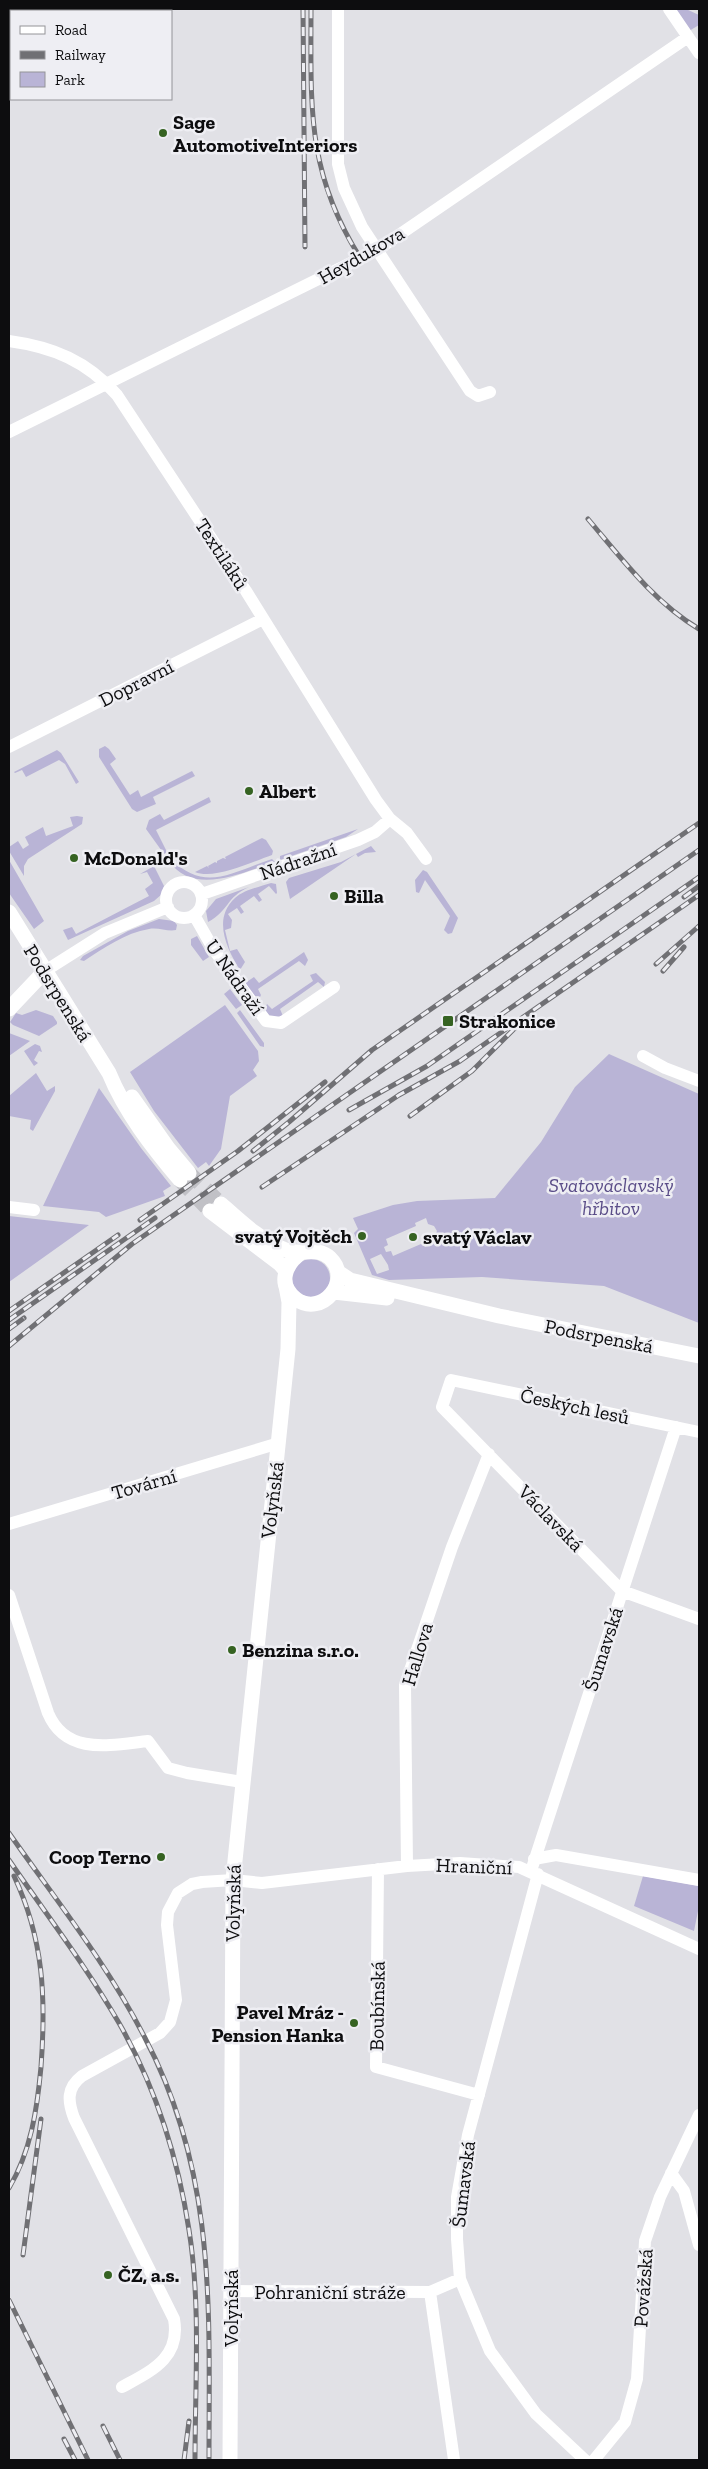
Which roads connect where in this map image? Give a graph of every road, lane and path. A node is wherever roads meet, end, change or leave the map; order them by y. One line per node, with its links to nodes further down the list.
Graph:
1 (338, 9): 5 (street)
2 (669, 9): 3 (street)
3 (688, 37): 4 (street); 5 (street, Heydukova)
4 (699, 53)
5 (377, 250): 7 (street, Heydukova); 8 (street)
6 (9, 341): 7 (street, Textiláků)
7 (108, 384): 9 (street, Heydukova); 10 (street, Textiláků)
8 (490, 392)
9 (9, 432)
10 (263, 618): 11 (street, Dopravní); 12 (street, Textiláků)
11 (9, 748)
12 (390, 819): 13 (street); 14 (street, Nádražní)
13 (426, 859)
14 (202, 894): 15 (street); 17 (street)
15 (168, 907): 17 (street); 18 (street)
16 (9, 912): 18 (main road, Podsrpenská)
17 (194, 915): 19 (street, U Nádraží)
18 (45, 971): 20 (main road); 23 (main road, Podsrpenská)
19 (334, 987)
20 (9, 1009)
21 (644, 1056): 22 (street)
22 (699, 1081)
23 (184, 1176)
24 (9, 1207): 25 (street)
25 (34, 1210)
26 (302, 1252): 27 (main road, Podsrpenská); 28 (main road); 28 (main road, Podsrpenská)
27 (338, 1272): 29 (main road); 31 (main road, Podsrpenská)
28 (286, 1278): 30 (main road, Podsrpenská); 32 (main road, Volyňská)
29 (334, 1292): 30 (main road); 31 (main road, Podsrpenská)
30 (312, 1304): 32 (main road, Volyňská)
31 (499, 1316): 33 (main road, Podsrpenská)
32 (288, 1349): 37 (main road, Volyňská)
33 (699, 1356)
34 (451, 1380): 35 (street, Českých lesů); 38 (street, Václavská)
35 (676, 1427): 36 (street, Českých lesů); 40 (street, Šumavská)
36 (699, 1432)
37 (279, 1443): 39 (street, Tovární); 43 (main road, Volyňská)
38 (490, 1454): 40 (street, Václavská); 44 (street, Hallova)
39 (9, 1524)
40 (622, 1591): 42 (street, Václavská); 45 (street, Šumavská)
41 (9, 1595): 43 (street)
42 (699, 1619)
43 (242, 1782): 47 (main road, Volyňská)
44 (407, 1866): 45 (street, Hraniční); 46 (street, Hraniční)
45 (534, 1868): 48 (street, Hraniční); 49 (street, Hraniční); 50 (street, Šumavská)
46 (378, 1869): 47 (street, Hraniční); 50 (street, Boubínská)
47 (233, 1880): 55 (main road, Volyňská); 57 (street, Hraniční)
48 (699, 1880)
49 (699, 1949)
50 (479, 2095): 54 (street, Šumavská)
51 (699, 2115): 52 (street, Povážská)
52 (671, 2173): 53 (street); 61 (street, Povážská)
53 (699, 2245)
54 (460, 2279): 56 (street, Pohraniční stráže); 60 (street, Šumavská)
55 (231, 2291): 56 (street, Pohraniční stráže); 58 (main road, Volyňská)
56 (430, 2292): 59 (street, Pohraniční stráže)
57 (122, 2387)
58 (230, 2460)
59 (454, 2460)
60 (585, 2460)
61 (594, 2460)

